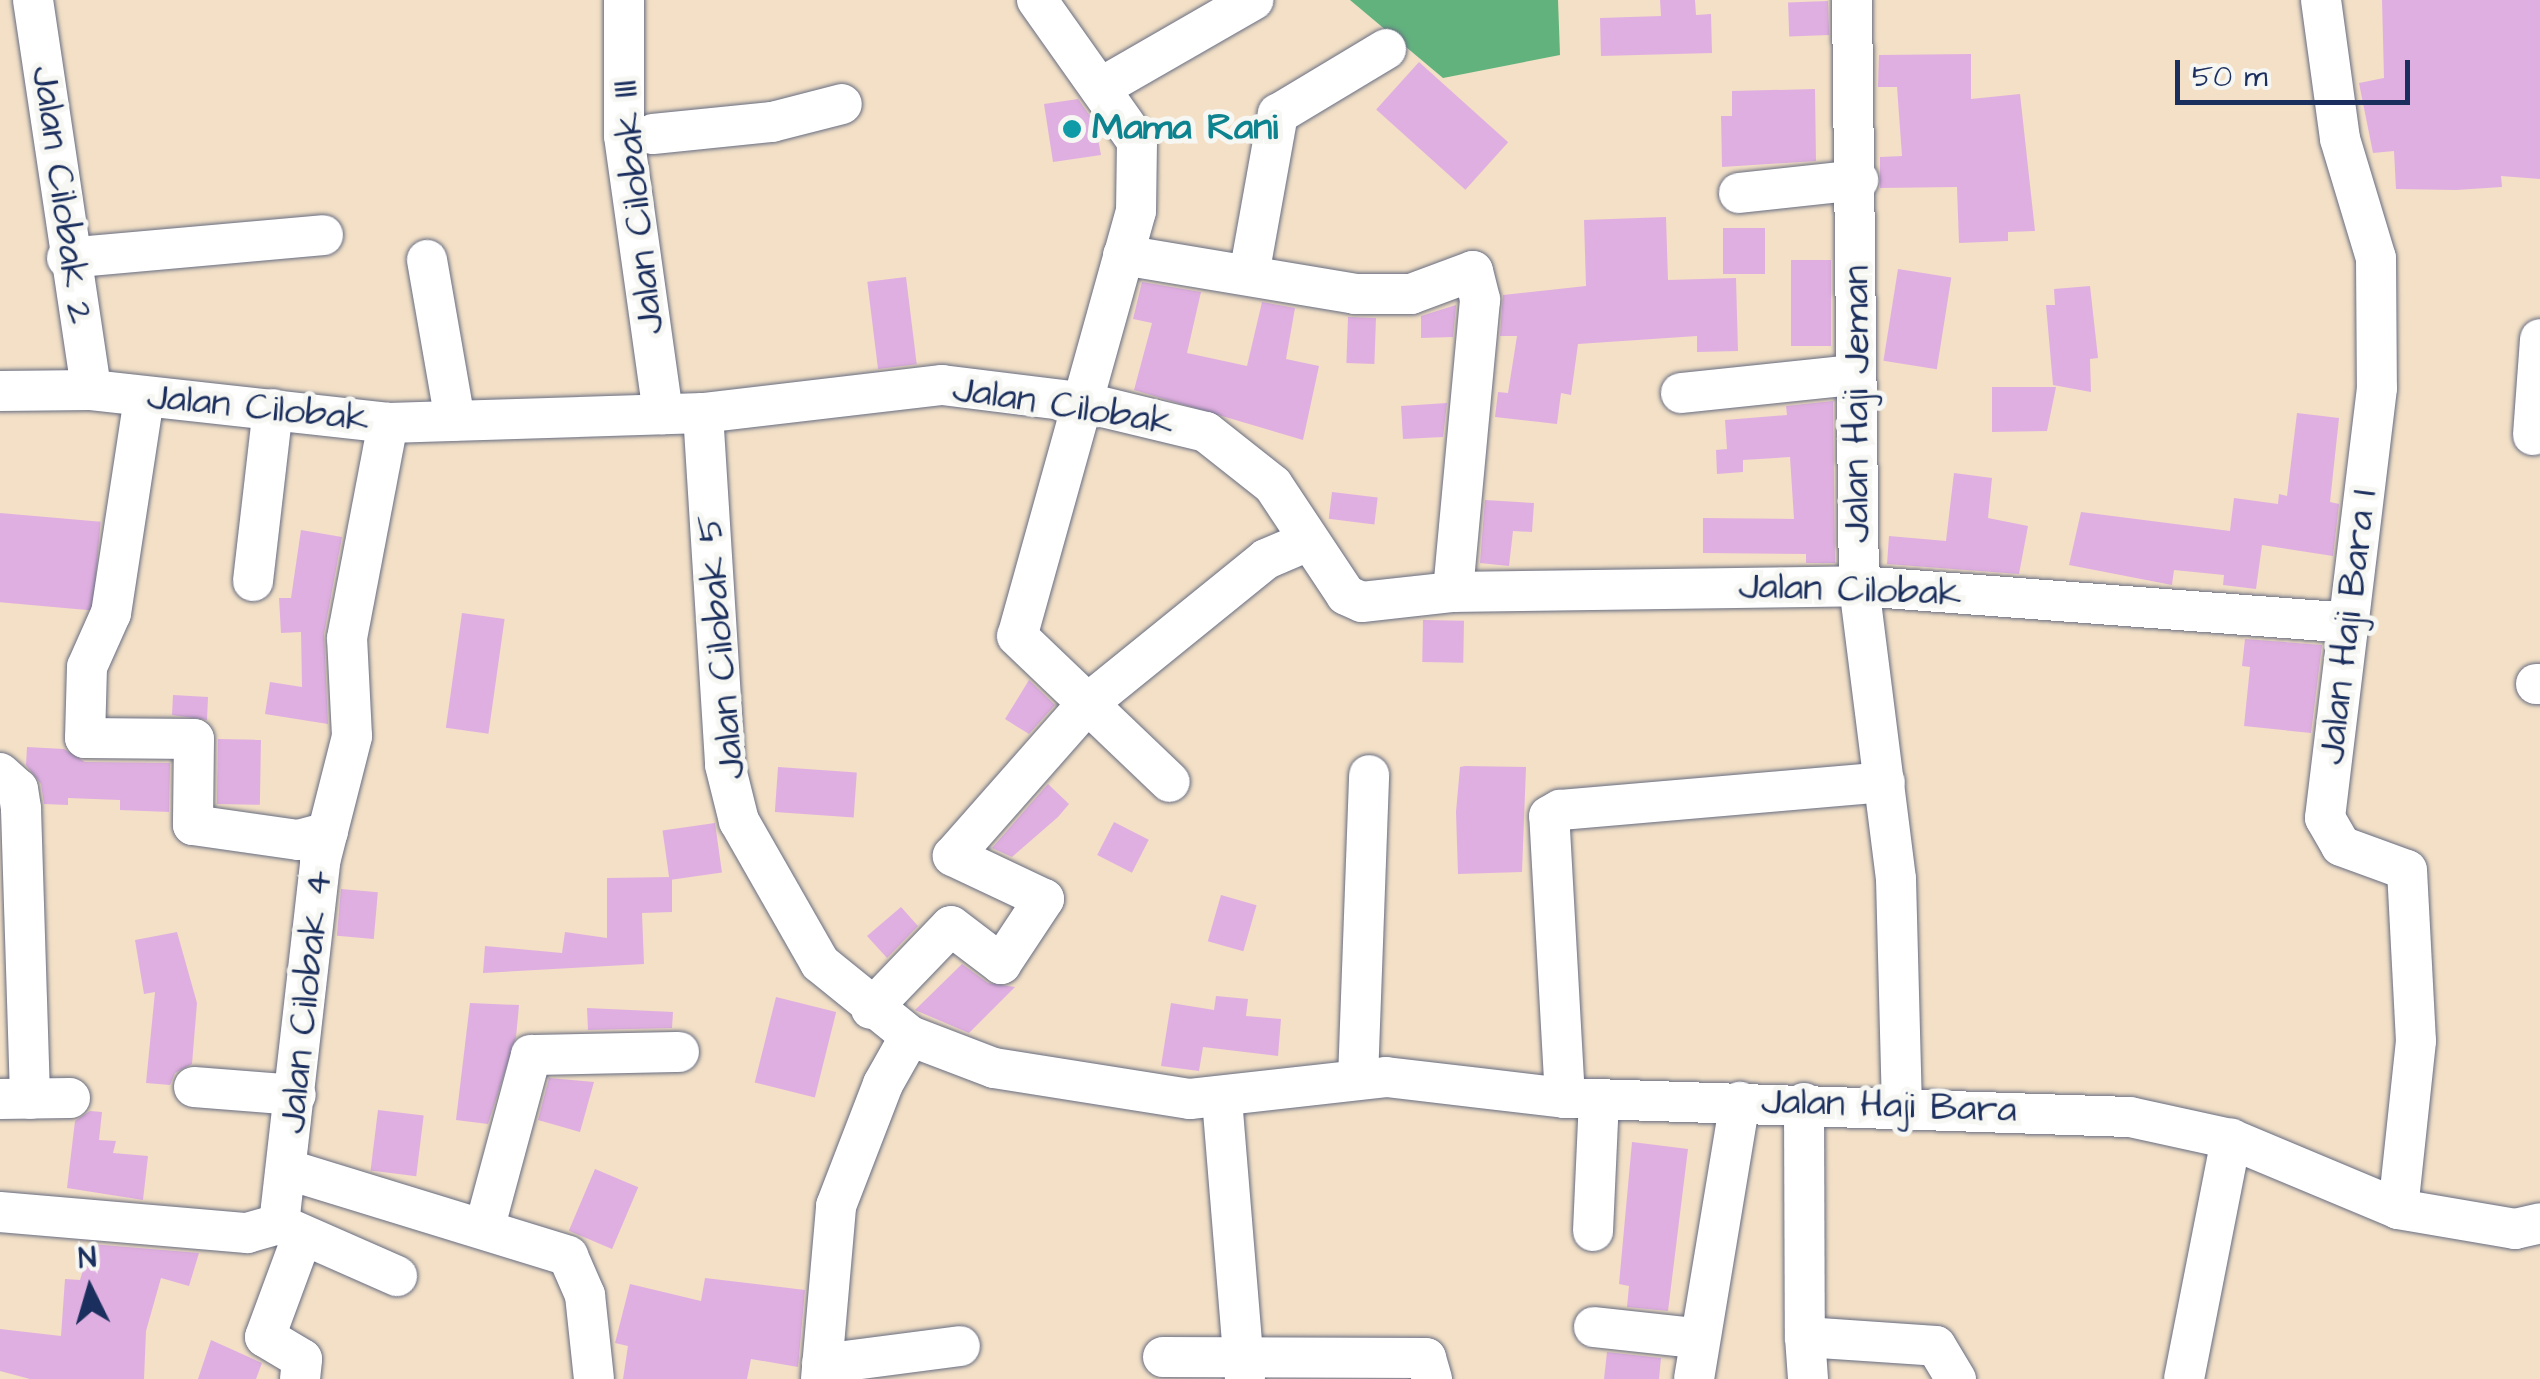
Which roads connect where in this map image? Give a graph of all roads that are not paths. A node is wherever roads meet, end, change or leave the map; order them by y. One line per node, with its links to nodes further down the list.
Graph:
1 (33, 0): 15 (street, Jalan Cilobak 2)
2 (624, 0): 10 (street, Jalan Cilobak III)
3 (1038, 0): 8 (street)
4 (1253, 0): 8 (street)
5 (1852, 0): 11 (street, Jalan Haji Jeman)
6 (2321, 0): 34 (street, Jalan Haji Bara I)
7 (1386, 49): 17 (street)
8 (1100, 88): 14 (street)
9 (842, 104): 10 (street)
10 (636, 135): 26 (street, Jalan Cilobak III)
11 (1858, 180): 12 (street); 19 (street, Jalan Haji Jeman)
12 (1739, 193)
13 (323, 235): 15 (street)
14 (1122, 255): 17 (street); 24 (street)
15 (67, 258): 20 (street, Jalan Cilobak 2)
16 (427, 260): 27 (street)
17 (1249, 275): 33 (street)
18 (2540, 339): 29 (street)
19 (1853, 374): 22 (street); 32 (street, Jalan Haji Jeman)
20 (91, 390): 21 (street, Jalan Cilobak); 23 (street, Jalan Cilobak)
21 (0, 391)
22 (1681, 393)
23 (144, 398): 25 (street, Jalan Cilobak); 40 (street)
24 (1086, 404): 26 (street, Jalan Cilobak); 30 (street, Jalan Cilobak); 35 (street)
25 (273, 409): 28 (street, Jalan Cilobak); 31 (street)
26 (683, 414): 27 (street, Jalan Cilobak); 41 (street, Jalan Cilobak 5)
27 (456, 421): 28 (street, Jalan Cilobak)
28 (388, 423): 40 (street, Jalan Cilobak 4)
29 (2533, 435)
30 (1306, 542): 33 (street, Jalan Cilobak); 35 (street)
31 (252, 581)
32 (1859, 586): 33 (street, Jalan Cilobak); 34 (street, Jalan Cilobak); 39 (street, Jalan Haji Jeman)
33 (1452, 592)
34 (2348, 623): 56 (street, Jalan Haji Bara I)
35 (1086, 704): 38 (street); 41 (street)
36 (0, 773): 49 (street)
37 (1369, 775): 44 (street)
38 (1170, 782)
39 (1885, 782): 48 (street); 53 (street, Jalan Haji Jeman)
40 (328, 832): 46 (street, Jalan Cilobak 4)
41 (871, 1009): 42 (street, Jalan Cilobak 5)
42 (910, 1036): 50 (street, Jalan Cilobak 5); 69 (street)
43 (680, 1052): 59 (street)
44 (1358, 1079): 48 (street, Jalan Haji Bara); 50 (street, Jalan Haji Bara)
45 (194, 1088): 46 (street)
46 (296, 1095): 55 (street, Jalan Cilobak 4)
47 (70, 1098): 49 (street)
48 (1582, 1098): 51 (street, Jalan Haji Bara); 61 (street)
49 (15, 1099)
50 (1222, 1099): 68 (street)
51 (1740, 1102): 52 (street, Jalan Haji Bara); 65 (street)
52 (1804, 1103): 53 (street, Jalan Haji Bara); 64 (street)
53 (1902, 1105): 54 (street, Jalan Haji Bara)
54 (2231, 1139): 56 (street, Jalan Haji Bara); 76 (street)
55 (290, 1170): 59 (street, Jalan Cilobak 4); 60 (street)
56 (2398, 1209): 58 (street, Jalan Haji Bara)
57 (0, 1212): 60 (street)
58 (2540, 1223)
59 (485, 1226): 71 (street, Jalan Cilobak 4)
60 (290, 1231): 62 (street); 70 (street)
61 (1592, 1231)
62 (398, 1276)
63 (1594, 1326): 65 (street)
64 (1805, 1337): 74 (street); 75 (street)
65 (1696, 1338): 73 (street)
66 (960, 1346): 69 (street)
67 (1163, 1358): 68 (street)
68 (1243, 1370): 72 (street)
69 (822, 1372)
70 (300, 1379)
71 (594, 1379)
72 (1432, 1379)
73 (1694, 1379)
74 (1808, 1379)
75 (1956, 1379)
76 (2184, 1379)

